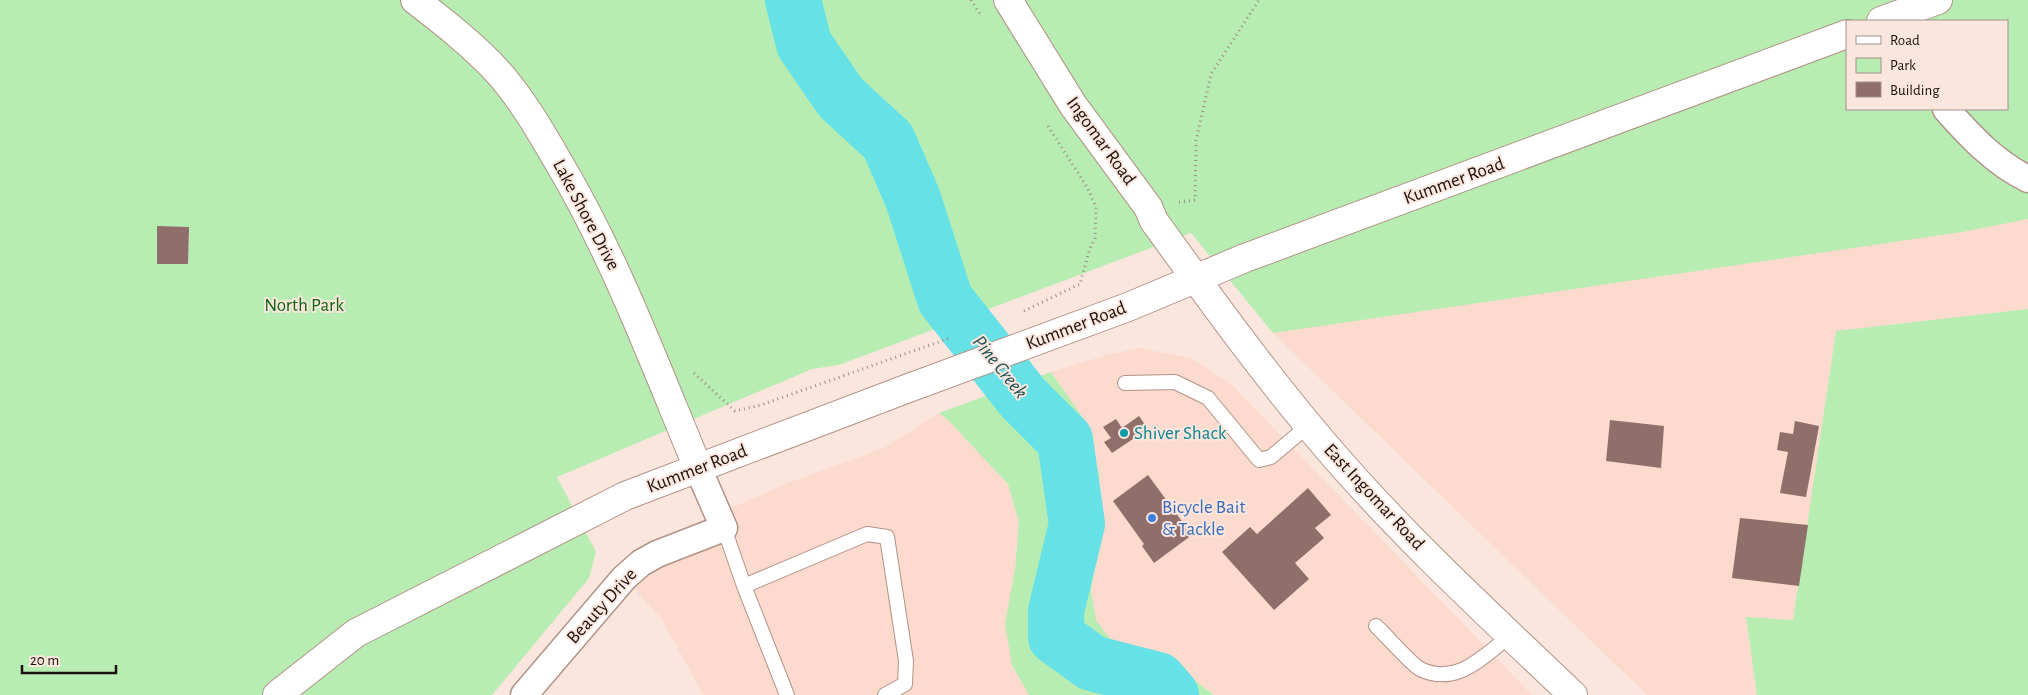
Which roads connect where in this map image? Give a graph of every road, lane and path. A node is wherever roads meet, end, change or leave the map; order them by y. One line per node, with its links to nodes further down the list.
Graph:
1 (416, 0): 19 (street, Lake Shore Drive)
2 (971, 0): 7 (path)
3 (1008, 0): 12 (street, Ingomar Road)
4 (1259, 0): 12 (path)
5 (1938, 0): 6 (street)
6 (1893, 19)
7 (985, 22)
8 (1846, 34): 13 (street, Kummer Road)
9 (1947, 110): 11 (street)
10 (1045, 120): 14 (path)
11 (2028, 179)
12 (1148, 207): 13 (street, Ingomar Road)
13 (1196, 279): 18 (street, East Ingomar Road); 19 (street, Kummer Road)
14 (1021, 313)
15 (956, 336): 16 (path)
16 (691, 367)
17 (1124, 382): 18 (lane)
18 (1308, 425): 23 (street, East Ingomar Road)
19 (698, 468): 20 (street); 24 (street, Kummer Road)
20 (724, 528): 21 (lane); 25 (street, Beauty Drive)
21 (744, 586): 26 (lane); 27 (lane)
22 (1376, 626): 23 (lane)
23 (1510, 635): 28 (street, East Ingomar Road)
24 (277, 695)
25 (524, 695)
26 (787, 695)
27 (885, 695)
28 (1573, 695)

